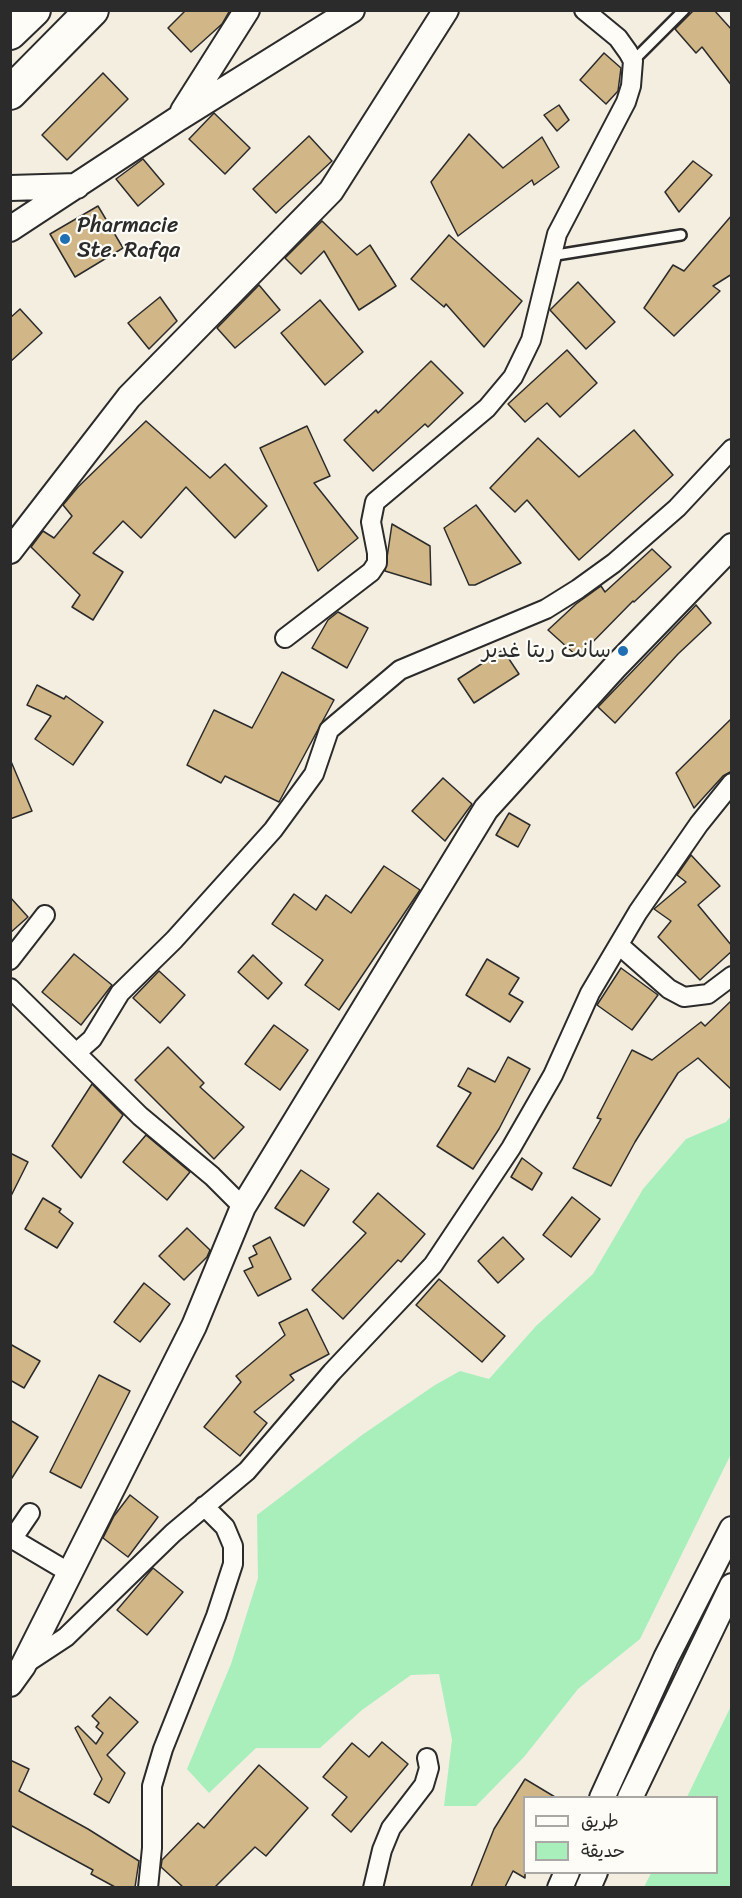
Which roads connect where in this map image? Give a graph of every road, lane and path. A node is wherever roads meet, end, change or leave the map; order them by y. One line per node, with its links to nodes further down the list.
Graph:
1 (34, 10): 8 (highway)
2 (92, 10): 10 (highway)
3 (247, 10): 11 (street)
4 (352, 10): 11 (street)
5 (446, 10): 19 (street)
6 (684, 10): 9 (lane)
7 (587, 11): 9 (street)
8 (10, 33)
9 (633, 61): 16 (street)
10 (10, 93)
11 (179, 118): 12 (street)
12 (79, 186): 13 (street); 14 (street)
13 (10, 188)
14 (10, 229)
15 (681, 234): 16 (lane)
16 (550, 256): 20 (street)
17 (732, 449): 27 (street)
18 (732, 546): 28 (street)
19 (10, 550)
20 (285, 638)
21 (732, 783): 23 (street)
22 (45, 915): 24 (street)
23 (619, 945): 25 (street); 29 (street)
24 (10, 960)
25 (732, 976)
26 (10, 988): 27 (street)
27 (76, 1053): 28 (street)
28 (243, 1207): 32 (street)
29 (204, 1506): 34 (street); 38 (street)
30 (30, 1513): 32 (street)
31 (732, 1528): 36 (street)
32 (70, 1573): 34 (street)
33 (732, 1586): 37 (street)
34 (17, 1675)
35 (427, 1758): 39 (street)
36 (602, 1796)
37 (630, 1796)
38 (148, 1887)
39 (373, 1887)

